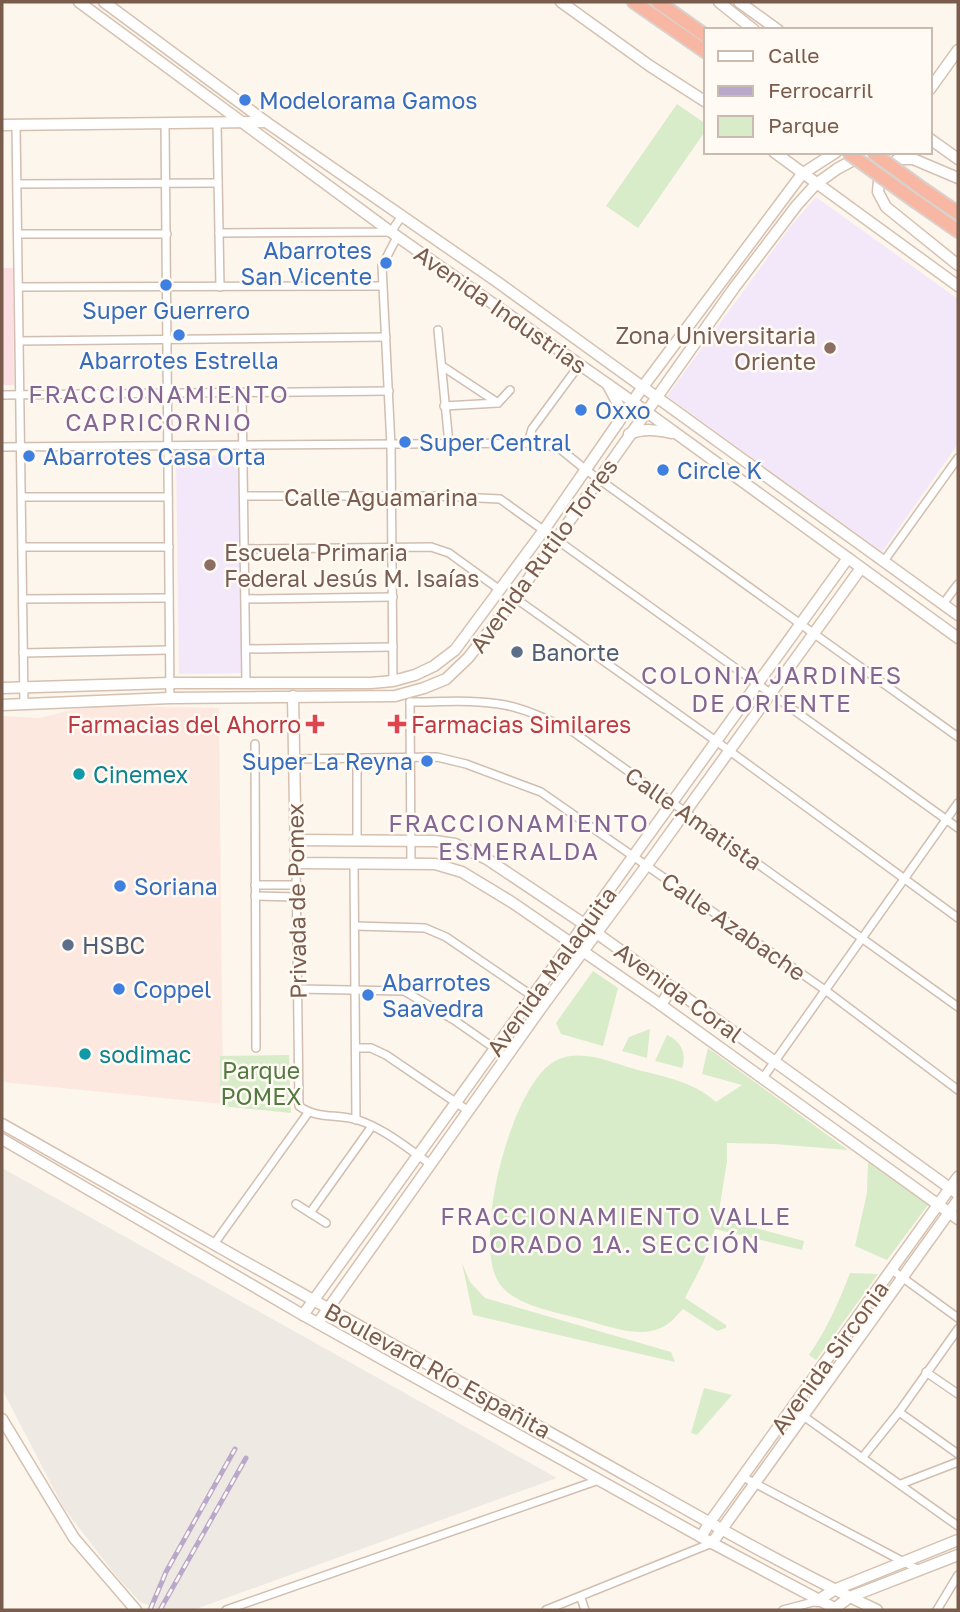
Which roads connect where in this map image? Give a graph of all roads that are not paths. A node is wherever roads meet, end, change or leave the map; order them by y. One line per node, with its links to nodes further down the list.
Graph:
1 (79, 2): 9 (main road, Avenida Industrias)
2 (104, 2): 10 (main road, Avenida Industrias)
3 (561, 2): 17 (main road)
4 (634, 2): 15 (highway)
5 (657, 2): 13 (highway)
6 (671, 2): 13 (highway)
7 (719, 2): 11 (main road)
8 (739, 2): 12 (main road)
9 (90, 10): 10 (main road); 21 (main road, Avenida Industrias)
10 (128, 19): 18 (main road, Avenida Industrias)
11 (752, 28)
12 (775, 28)
13 (703, 34)
14 (958, 50): 16 (main road)
15 (704, 51)
16 (932, 86)
17 (704, 101)
18 (266, 122): 21 (main road); 24 (main road, Avenida Industrias)
19 (165, 123): 20 (main road); 23 (main road); 35 (street)
20 (217, 123): 21 (main road); 36 (street)
21 (242, 123): 26 (main road, Avenida Industrias)
22 (2, 125): 23 (main road)
23 (16, 125): 37 (street)
24 (285, 135): 26 (main road); 40 (main road, Avenida Industrias)
25 (932, 140): 32 (main road)
26 (275, 147): 45 (main road, Avenida Industrias)
27 (777, 154): 33 (main road)
28 (833, 154): 33 (main road, Avenida Rutilo Torres)
29 (850, 154): 41 (highway, bridge)
30 (866, 154): 38 (main road, Avenida Rutilo Torres)
31 (873, 154): 39 (highway, bridge)
32 (958, 159)
33 (802, 174): 38 (main road); 59 (main road, Avenida Rutilo Torres)
34 (958, 178): 46 (main road)
35 (166, 183): 36 (street); 37 (street); 44 (street)
36 (218, 183): 42 (street)
37 (18, 184): 43 (street)
38 (816, 184): 48 (main road); 66 (main road, Avenida Rutilo Torres)
39 (958, 213)
40 (401, 217): 45 (street); 59 (main road, Avenida Industrias)
41 (958, 231)
42 (219, 233): 45 (street); 50 (street)
43 (19, 234): 44 (street); 51 (street)
44 (167, 234): 49 (street)
45 (394, 234): 47 (street); 56 (main road, Avenida Industrias)
46 (958, 265)
47 (382, 286): 50 (street); 53 (street)
48 (958, 286)
49 (167, 287): 50 (street); 51 (street); 54 (street)
50 (220, 287)
51 (19, 288): 55 (street)
52 (438, 330): 57 (street)
53 (386, 337): 54 (street); 61 (street)
54 (167, 339): 55 (street); 62 (street)
55 (20, 341): 64 (street)
56 (580, 364): 58 (main road, Avenida Industrias); 74 (street)
57 (442, 366): 68 (street); 69 (street)
58 (608, 384): 67 (main road, Avenida Industrias); 71 (main road)
59 (642, 388): 66 (main road, Avenida Industrias); 67 (main road, Avenida Rutilo Torres)
60 (510, 390): 68 (street)
61 (389, 391): 63 (street); 78 (street)
62 (167, 393): 63 (street); 64 (street); 80 (street)
63 (242, 393): 77 (street)
64 (20, 394): 65 (street); 76 (street)
65 (2, 395)
66 (655, 398): 70 (main road, Avenida Rutilo Torres); 95 (main road, Avenida Industrias)
67 (633, 402): 70 (main road, Avenida Industrias); 71 (main road, Avenida Rutilo Torres)
68 (498, 403): 69 (street)
69 (444, 406): 75 (street)
70 (646, 411): 72 (main road, Avenida Industrias); 73 (main road, Avenida Rutilo Torres)
71 (618, 424): 82 (main road, Avenida Rutilo Torres)
72 (678, 434): 73 (main road); 94 (main road, Avenida Industrias)
73 (628, 435): 83 (main road, Avenida Rutilo Torres)
74 (528, 443): 75 (street); 82 (street)
75 (449, 444): 78 (street)
76 (21, 446): 79 (street); 80 (street); 86 (street)
77 (243, 446): 78 (street); 80 (street); 85 (street)
78 (391, 446): 87 (street)
79 (2, 447)
80 (168, 447): 84 (street)
81 (958, 458): 95 (street)
82 (586, 470): 83 (street); 88 (main road, Avenida Rutilo Torres)
83 (598, 479): 89 (main road, Avenida Rutilo Torres); 106 (street)
84 (168, 496): 86 (street); 91 (street)
85 (244, 496): 87 (street, Calle Aguamarina); 93 (street)
86 (22, 497): 90 (street)
87 (392, 497): 88 (street, Calle Aguamarina); 92 (street)
88 (544, 530): 89 (street, Calle Aguamarina); 98 (main road, Avenida Rutilo Torres)
89 (556, 540): 101 (main road, Avenida Rutilo Torres); 116 (street, Calle Aguamarina)
90 (22, 547): 91 (street); 102 (street)
91 (169, 547): 99 (street)
92 (392, 547): 93 (street); 98 (street); 100 (street)
93 (244, 548): 103 (street)
94 (848, 558): 96 (main road, Avenida Industrias); 106 (main road, Avenida Malaquita)
95 (884, 561): 104 (main road, Avenida Industrias)
96 (861, 568): 107 (main road, Avenida Malaquita); 108 (main road, Avenida Industrias)
97 (958, 584): 104 (street)
98 (500, 590): 113 (main road, Avenida Rutilo Torres)
99 (169, 597): 102 (street); 111 (street)
100 (393, 597): 103 (street); 109 (street)
101 (515, 598): 122 (main road, Avenida Rutilo Torres); 126 (street)
102 (23, 599): 112 (street)
103 (245, 599): 110 (street)
104 (943, 604): 105 (main road, Avenida Industrias)
105 (958, 615)
106 (800, 624): 107 (street); 116 (main road, Avenida Malaquita)
107 (813, 633): 119 (main road, Avenida Malaquita); 125 (street)
108 (958, 638)
109 (393, 647): 110 (street); 113 (street)
110 (246, 649): 115 (street)
111 (169, 650): 112 (street); 114 (street)
112 (23, 653): 117 (street)
113 (393, 681): 115 (main road, Avenida Rutilo Torres)
114 (170, 684): 115 (main road, Avenida Rutilo Torres); 117 (main road, Avenida Rutilo Torres); 121 (street)
115 (246, 684)
116 (757, 684): 119 (street, Calle Aguamarina); 126 (main road, Avenida Malaquita)
117 (24, 686): 118 (main road, Avenida Rutilo Torres); 123 (street)
118 (2, 688)
119 (771, 693): 128 (main road, Avenida Malaquita); 135 (street, Calle Aguamarina)
120 (293, 696): 121 (main road, Avenida Rutilo Torres); 122 (main road, Avenida Rutilo Torres); 131 (main road, Privada de Pomex)
121 (170, 698): 123 (main road, Avenida Rutilo Torres)
122 (408, 698): 129 (street); 132 (street, Calle Amatista)
123 (24, 704): 124 (main road, Avenida Rutilo Torres)
124 (2, 705)
125 (958, 737)
126 (716, 741): 128 (street); 132 (main road, Avenida Malaquita)
127 (255, 744): 146 (street)
128 (729, 751): 134 (main road, Avenida Malaquita); 145 (street)
129 (411, 757): 130 (street, Calle Azabache); 139 (street); 140 (street, Calle Azabache)
130 (357, 758): 131 (street, Calle Azabache); 138 (street)
131 (294, 759): 137 (main road, Privada de Pomex)
132 (672, 802): 134 (street, Calle Amatista); 140 (main road, Avenida Malaquita)
133 (958, 803): 135 (street)
134 (685, 811): 144 (main road, Avenida Malaquita); 154 (street, Calle Amatista)
135 (947, 820): 136 (street, Calle Aguamarina); 145 (street)
136 (958, 828)
137 (295, 840): 138 (main road, Avenida Coral); 141 (main road, Privada de Pomex)
138 (357, 840): 139 (main road, Avenida Coral)
139 (411, 840): 143 (street); 151 (main road, Avenida Coral)
140 (634, 856): 144 (street, Calle Azabache); 151 (main road, Avenida Malaquita)
141 (296, 863): 142 (main road, Avenida Coral); 147 (street, Privada de Pomex)
142 (354, 864): 143 (main road, Avenida Coral); 152 (street)
143 (411, 864): 155 (main road, Avenida Coral)
144 (647, 865): 153 (main road, Avenida Malaquita); 160 (street, Calle Azabache)
145 (904, 880): 150 (street); 154 (street)
146 (255, 885): 147 (street); 148 (street)
147 (296, 885): 149 (street, Privada de Pomex)
148 (255, 896): 149 (street); 165 (street)
149 (296, 897): 158 (street, Privada de Pomex)
150 (958, 918)
151 (584, 924): 153 (main road, Avenida Coral); 155 (main road, Avenida Malaquita)
152 (355, 926): 159 (street); 161 (street)
153 (596, 932): 156 (main road, Avenida Malaquita); 157 (main road, Avenida Coral)
154 (862, 938): 160 (street); 164 (street, Calle Amatista)
155 (571, 943): 156 (main road, Avenida Coral); 161 (main road, Avenida Malaquita)
156 (583, 951): 162 (main road, Avenida Malaquita); 163 (main road, Avenida Coral)
157 (672, 987): 163 (main road); 169 (main road, Avenida Coral)
158 (298, 989): 159 (street); 174 (street, Privada de Pomex)
159 (356, 989): 166 (street); 167 (street)
160 (825, 990): 169 (street); 171 (street, Calle Azabache)
161 (533, 996): 162 (street); 167 (main road, Avenida Malaquita)
162 (544, 1003): 168 (main road, Avenida Malaquita)
163 (662, 1005): 170 (main road, Avenida Coral)
164 (958, 1007)
165 (256, 1048)
166 (356, 1048): 172 (street); 175 (street)
167 (495, 1048): 168 (street); 172 (main road, Avenida Malaquita)
168 (507, 1057): 173 (main road, Avenida Malaquita)
169 (775, 1062): 170 (street); 182 (main road, Avenida Coral)
170 (763, 1078): 184 (main road, Avenida Coral)
171 (958, 1090)
172 (456, 1102): 173 (street); 179 (main road, Avenida Malaquita)
173 (467, 1111): 180 (main road, Avenida Malaquita)
174 (308, 1113): 175 (street); 188 (street)
175 (356, 1119): 177 (street)
176 (2, 1124): 188 (main road, Boulevard Río Españita)
177 (372, 1126): 179 (street); 185 (street)
178 (2, 1139): 193 (main road, Boulevard Río Españita)
179 (418, 1156): 180 (street); 191 (main road, Avenida Malaquita)
180 (429, 1163): 192 (main road, Avenida Malaquita)
181 (958, 1177): 182 (main road, Avenida Sirconia)
182 (956, 1194): 184 (main road, Avenida Sirconia); 186 (main road, Avenida Sirconia)
183 (296, 1204): 185 (street)
184 (937, 1205): 186 (main road, Avenida Coral); 189 (main road, Avenida Sirconia)
185 (310, 1213): 187 (street)
186 (954, 1216): 190 (main road, Avenida Sirconia)
187 (326, 1223)
188 (214, 1244): 191 (main road, Boulevard Río Españita)
189 (892, 1270): 190 (street); 199 (main road, Avenida Sirconia)
190 (902, 1278): 194 (street); 201 (main road, Avenida Sirconia)
191 (313, 1301): 192 (main road, Boulevard Río Españita); 193 (main road, Avenida Malaquita)
192 (327, 1309): 195 (main road, Avenida Malaquita); 210 (main road, Boulevard Río Españita)
193 (303, 1315): 195 (main road, Boulevard Río Españita)
194 (958, 1318)
195 (318, 1323): 207 (main road, Boulevard Río Españita)
196 (958, 1329): 197 (street)
197 (926, 1372): 198 (street); 200 (street)
198 (958, 1394)
199 (792, 1408): 201 (street); 206 (main road, Avenida Sirconia)
200 (899, 1412): 203 (street); 204 (street)
201 (802, 1416): 204 (street); 208 (main road, Avenida Sirconia)
202 (2, 1419): 226 (main road)
203 (958, 1454)
204 (863, 1458): 209 (street)
205 (958, 1462): 209 (street)
206 (743, 1478): 208 (street); 210 (main road, Avenida Sirconia)
207 (599, 1480): 213 (main road, Boulevard Río Españita); 227 (street)
208 (754, 1483): 212 (main road, Avenida Sirconia); 218 (street)
209 (901, 1485): 211 (street)
210 (710, 1522): 212 (main road, Boulevard Río Españita); 213 (main road, Avenida Sirconia)
211 (958, 1526)
212 (722, 1528): 215 (main road, Avenida Sirconia); 221 (main road, Boulevard Río Españita)
213 (701, 1537): 215 (main road, Boulevard Río Españita); 216 (street)
214 (958, 1540): 218 (main road)
215 (712, 1543): 216 (street); 224 (main road, Boulevard Río Españita)
216 (699, 1550): 223 (street)
217 (958, 1555): 219 (main road)
218 (903, 1562): 219 (street); 221 (main road)
219 (919, 1570): 222 (main road)
220 (958, 1575): 232 (street)
221 (834, 1590): 222 (main road, Boulevard Río Españita); 224 (main road)
222 (850, 1597): 225 (main road); 231 (main road, Boulevard Río Españita)
223 (580, 1598): 228 (street); 229 (street)
224 (817, 1601): 225 (main road, Boulevard Río Españita); 230 (street)
225 (836, 1609)
226 (135, 1610)
227 (226, 1610)
228 (546, 1610)
229 (585, 1610)
230 (783, 1610)
231 (877, 1610)
232 (937, 1610)

